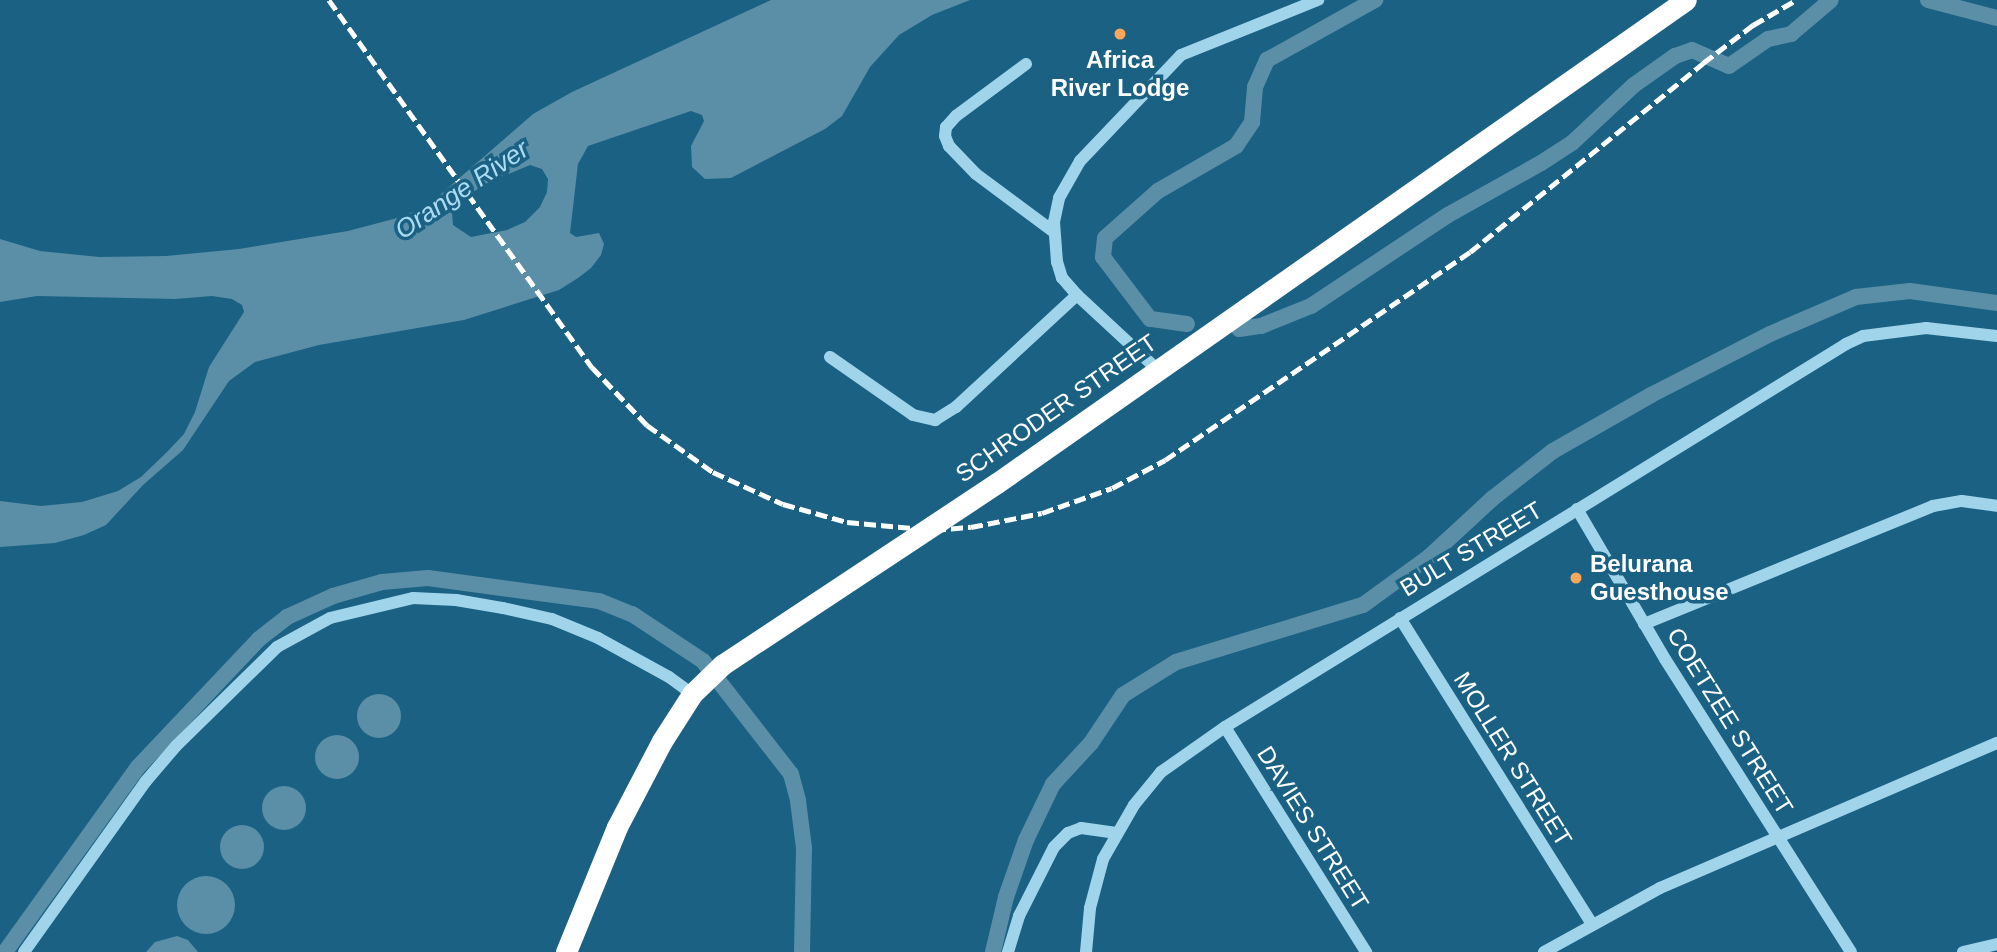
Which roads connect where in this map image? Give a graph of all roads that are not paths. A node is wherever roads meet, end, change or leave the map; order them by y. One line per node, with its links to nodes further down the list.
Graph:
1 (1318, 0): 4 (street)
2 (1686, 0): 8 (highway, SCHRODER STREET)
3 (1026, 64): 4 (street)
4 (1054, 232): 5 (street)
5 (1077, 295): 7 (street); 8 (street)
6 (1997, 336): 10 (street, BULT STREET)
7 (830, 357)
8 (1157, 369): 13 (highway, SCHRODER STREET)
9 (1997, 506): 12 (street)
10 (1577, 509): 11 (street, BULT STREET); 12 (street, COETZEE STREET)
11 (1400, 618): 14 (street, BULT STREET); 18 (street, MOLLER STREET)
12 (1644, 624): 17 (street, COETZEE STREET)
13 (699, 686): 20 (street); 21 (highway, SCHRODER STREET)
14 (1225, 727): 16 (street, BULT STREET); 24 (street, DAVIES STREET)
15 (1997, 743): 17 (street)
16 (1117, 833): 22 (street); 23 (street, BULT STREET)
17 (1779, 838): 18 (street); 26 (street, COETZEE STREET)
18 (1591, 923): 25 (street)
19 (1997, 944): 27 (street)
20 (24, 952)
21 (566, 952)
22 (1008, 952)
23 (1086, 952)
24 (1366, 952)
25 (1544, 952)
26 (1851, 952)
27 (1963, 952)

